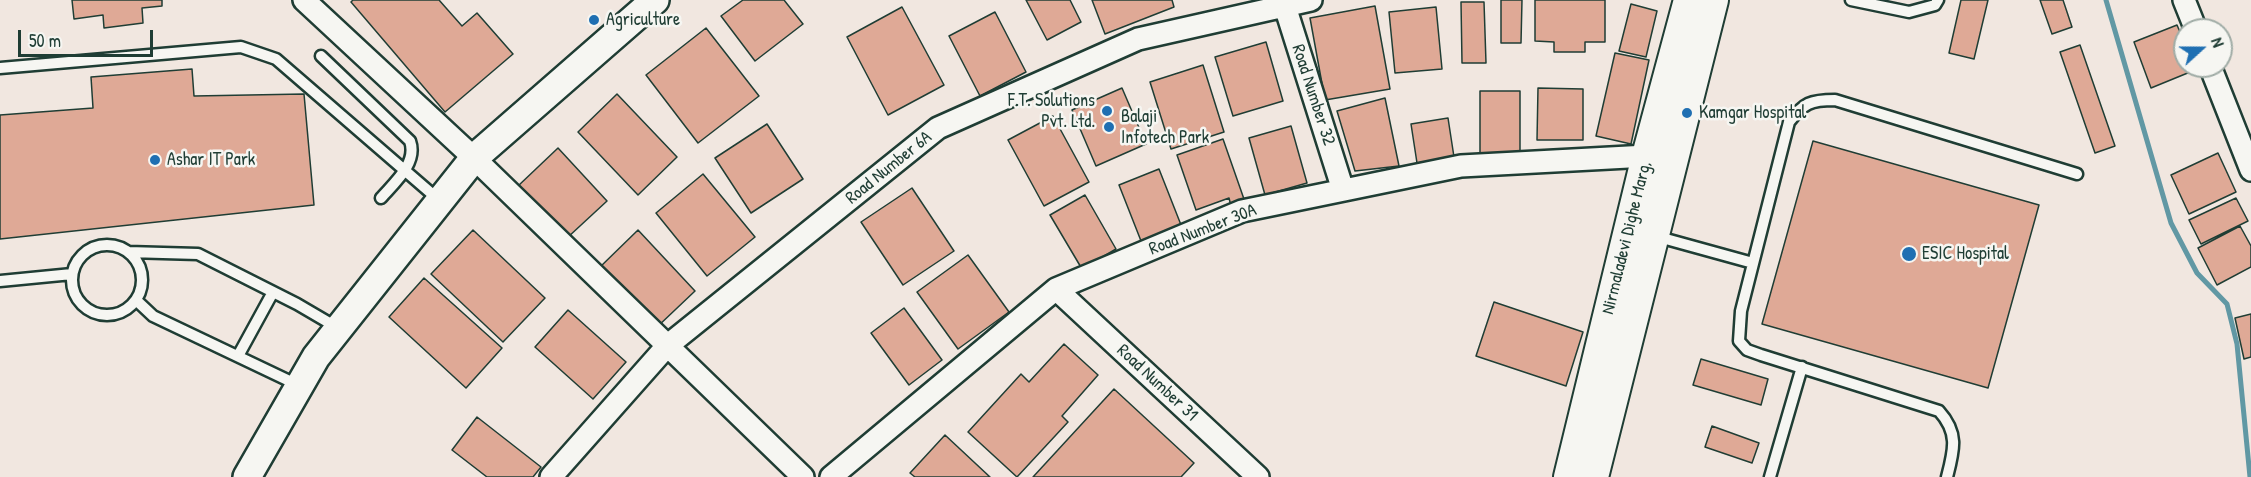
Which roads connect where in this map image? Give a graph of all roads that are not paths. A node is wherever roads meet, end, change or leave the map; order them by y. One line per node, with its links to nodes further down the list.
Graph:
1 (304, 0): 15 (street)
2 (655, 0): 15 (street)
3 (1311, 0): 9 (street, Road Number 6A)
4 (1689, 0): 14 (main road, Nirmaladevi Dighe Marg,)
5 (1713, 0): 22 (main road, Nirmaladevi Dighe Marg,)
6 (1938, 0): 8 (lane)
7 (2184, 0): 10 (street)
8 (1858, 1)
9 (1283, 2): 19 (street, Road Number 32); 31 (street, Road Number 6A)
10 (2191, 18)
11 (321, 56): 17 (lane)
12 (0, 68): 17 (lane)
13 (2215, 78): 16 (street)
14 (1647, 156): 19 (street, Road Number 30A); 22 (main road, Nirmaladevi Dighe Marg,)
15 (474, 158): 21 (street); 31 (street)
16 (2250, 164)
17 (405, 170): 20 (lane); 21 (lane)
18 (2076, 174): 24 (lane)
19 (1343, 190): 27 (street, Road Number 30A)
20 (381, 198)
21 (440, 201): 30 (street)
22 (1641, 232): 24 (lane); 40 (main road, Nirmaladevi Dighe Marg,); 41 (main road, Nirmaladevi Dighe Marg,)
23 (128, 252): 25 (lane); 28 (lane); 29 (lane)
24 (1753, 262): 33 (lane)
25 (72, 274): 26 (lane); 29 (lane)
26 (0, 281)
27 (1056, 289): 38 (street, Road Number 30A); 39 (street, Road Number 31)
28 (273, 292): 30 (lane); 32 (lane)
29 (136, 300): 32 (lane)
30 (339, 329): 34 (street)
31 (667, 346): 36 (street, Road Number 6A); 37 (street)
32 (238, 356): 34 (lane)
33 (1802, 367): 42 (lane); 43 (lane)
34 (300, 386): 35 (street)
35 (247, 477)
36 (551, 477)
37 (803, 477)
38 (831, 477)
39 (1258, 477)
40 (1569, 477)
41 (1593, 477)
42 (1770, 477)
43 (1947, 477)

